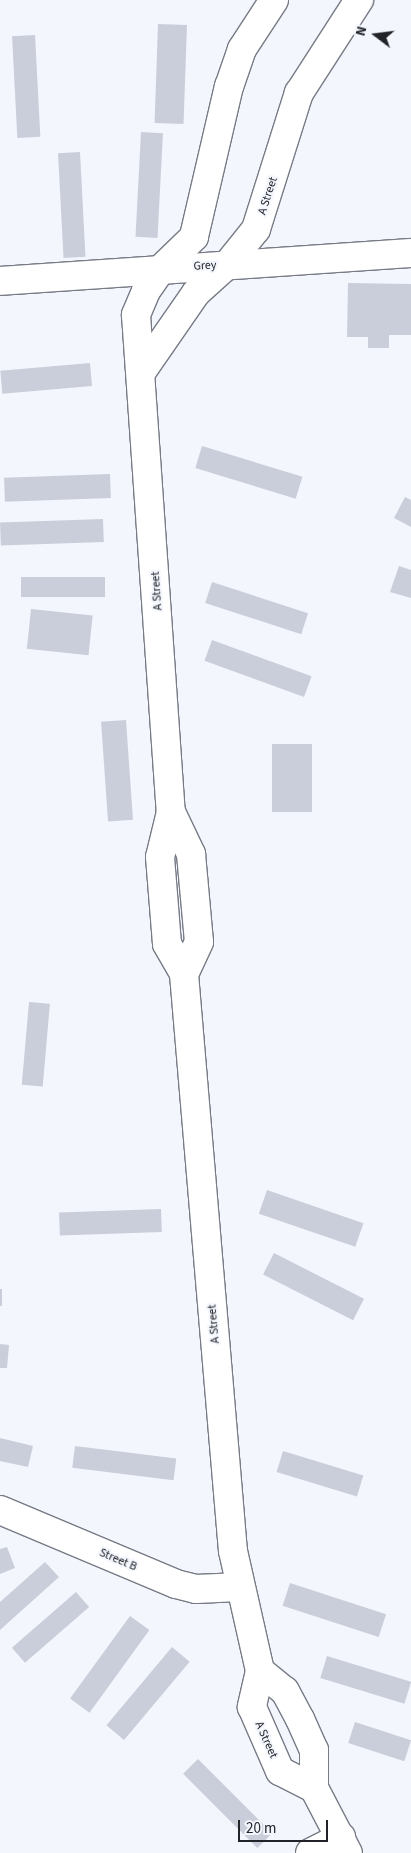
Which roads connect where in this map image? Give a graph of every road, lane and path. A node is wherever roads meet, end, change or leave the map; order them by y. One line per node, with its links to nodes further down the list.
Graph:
1 (274, 0): 5 (street, A Street)
2 (359, 0): 4 (street, A Street)
3 (411, 253): 4 (street, Grey)
4 (228, 264): 5 (street, Grey); 7 (street, A Street)
5 (162, 268): 6 (street, Grey); 7 (street, A Street)
6 (0, 281)
7 (142, 371): 9 (street, A Street)
8 (0, 1510): 9 (street, Street B)
9 (240, 1587): 10 (street, A Street)
10 (260, 1671): 11 (street); 11 (street, A Street)
11 (314, 1788): 12 (street)
12 (344, 1845): 13 (street)
13 (310, 1853)

